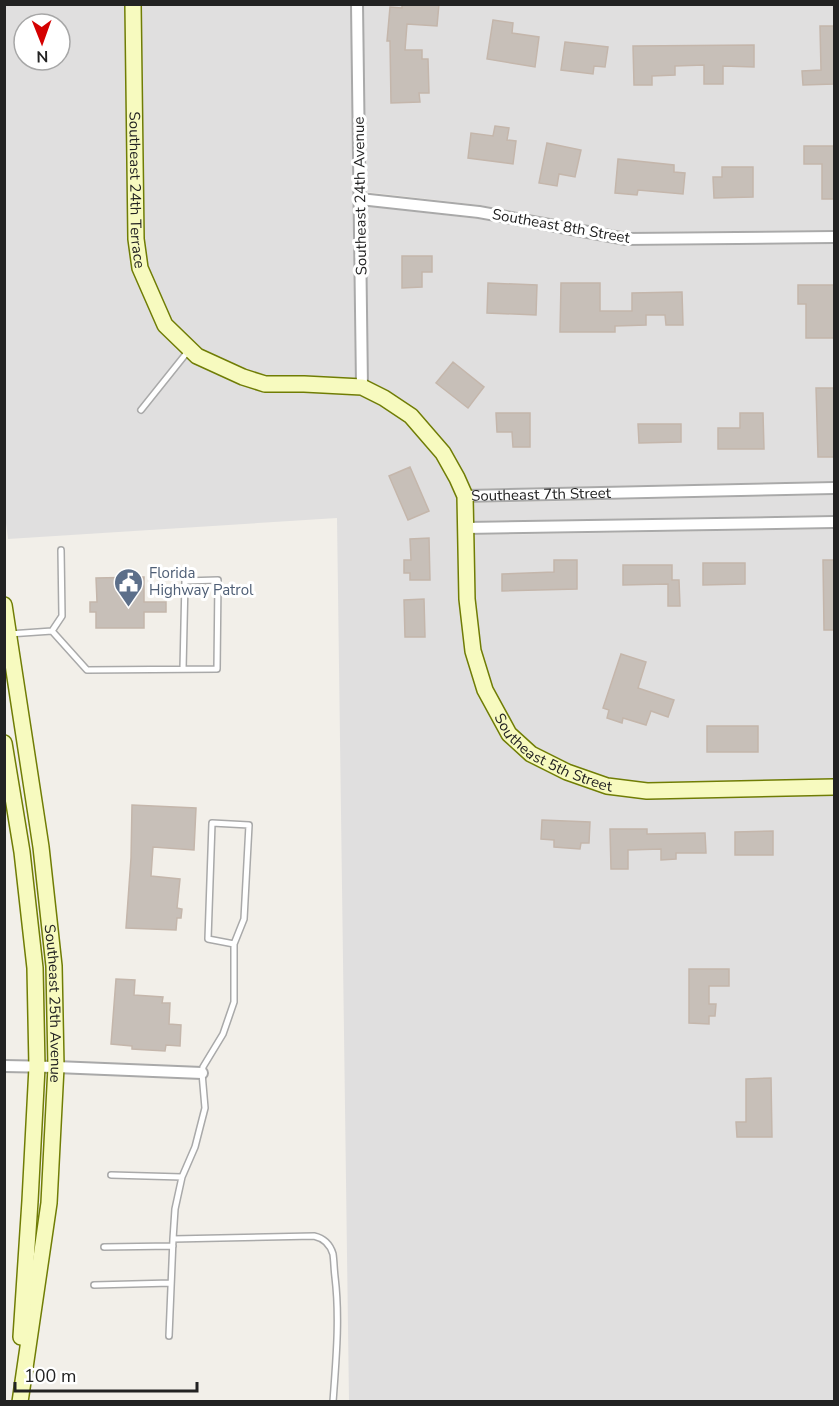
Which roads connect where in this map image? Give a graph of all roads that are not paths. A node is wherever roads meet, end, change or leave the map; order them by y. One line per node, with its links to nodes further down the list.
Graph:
1 (133, 4): 5 (main road, Southeast 24th Terrace)
2 (357, 4): 3 (street, Southeast 24th Avenue)
3 (360, 199): 4 (street, Southeast 8th Street); 6 (street, Southeast 24th Avenue)
4 (834, 237)
5 (194, 352): 6 (main road, Southeast 7th Street); 7 (lane)
6 (362, 387): 9 (main road, Southeast 7th Street)
7 (141, 410)
8 (834, 488): 9 (street, Southeast 7th Street)
9 (465, 496): 11 (main road, Southeast 5th Street)
10 (834, 522): 11 (street)
11 (466, 528): 18 (main road, Southeast 5th Street)
12 (61, 550): 14 (lane)
13 (4, 605): 15 (main road, Southeast 25th Avenue)
14 (52, 631): 15 (lane); 16 (lane)
15 (6, 634): 22 (main road, Southeast 25th Avenue)
16 (183, 669): 16 (lane)
17 (4, 743): 21 (main road, Southeast 25th Avenue)
18 (834, 787)
19 (234, 944): 19 (lane); 23 (lane)
20 (4, 1066): 21 (street)
21 (37, 1066): 22 (street); 32 (main road, Southeast 25th Avenue)
22 (56, 1067): 23 (street); 32 (main road, Southeast 25th Avenue)
23 (202, 1073): 25 (lane)
24 (111, 1175): 25 (lane)
25 (182, 1177): 26 (lane)
26 (173, 1239): 27 (lane); 33 (lane)
27 (173, 1246): 28 (lane); 29 (lane)
28 (104, 1247)
29 (171, 1283): 30 (lane); 31 (lane)
30 (94, 1285)
31 (169, 1336)
32 (18, 1401)
33 (333, 1401)

